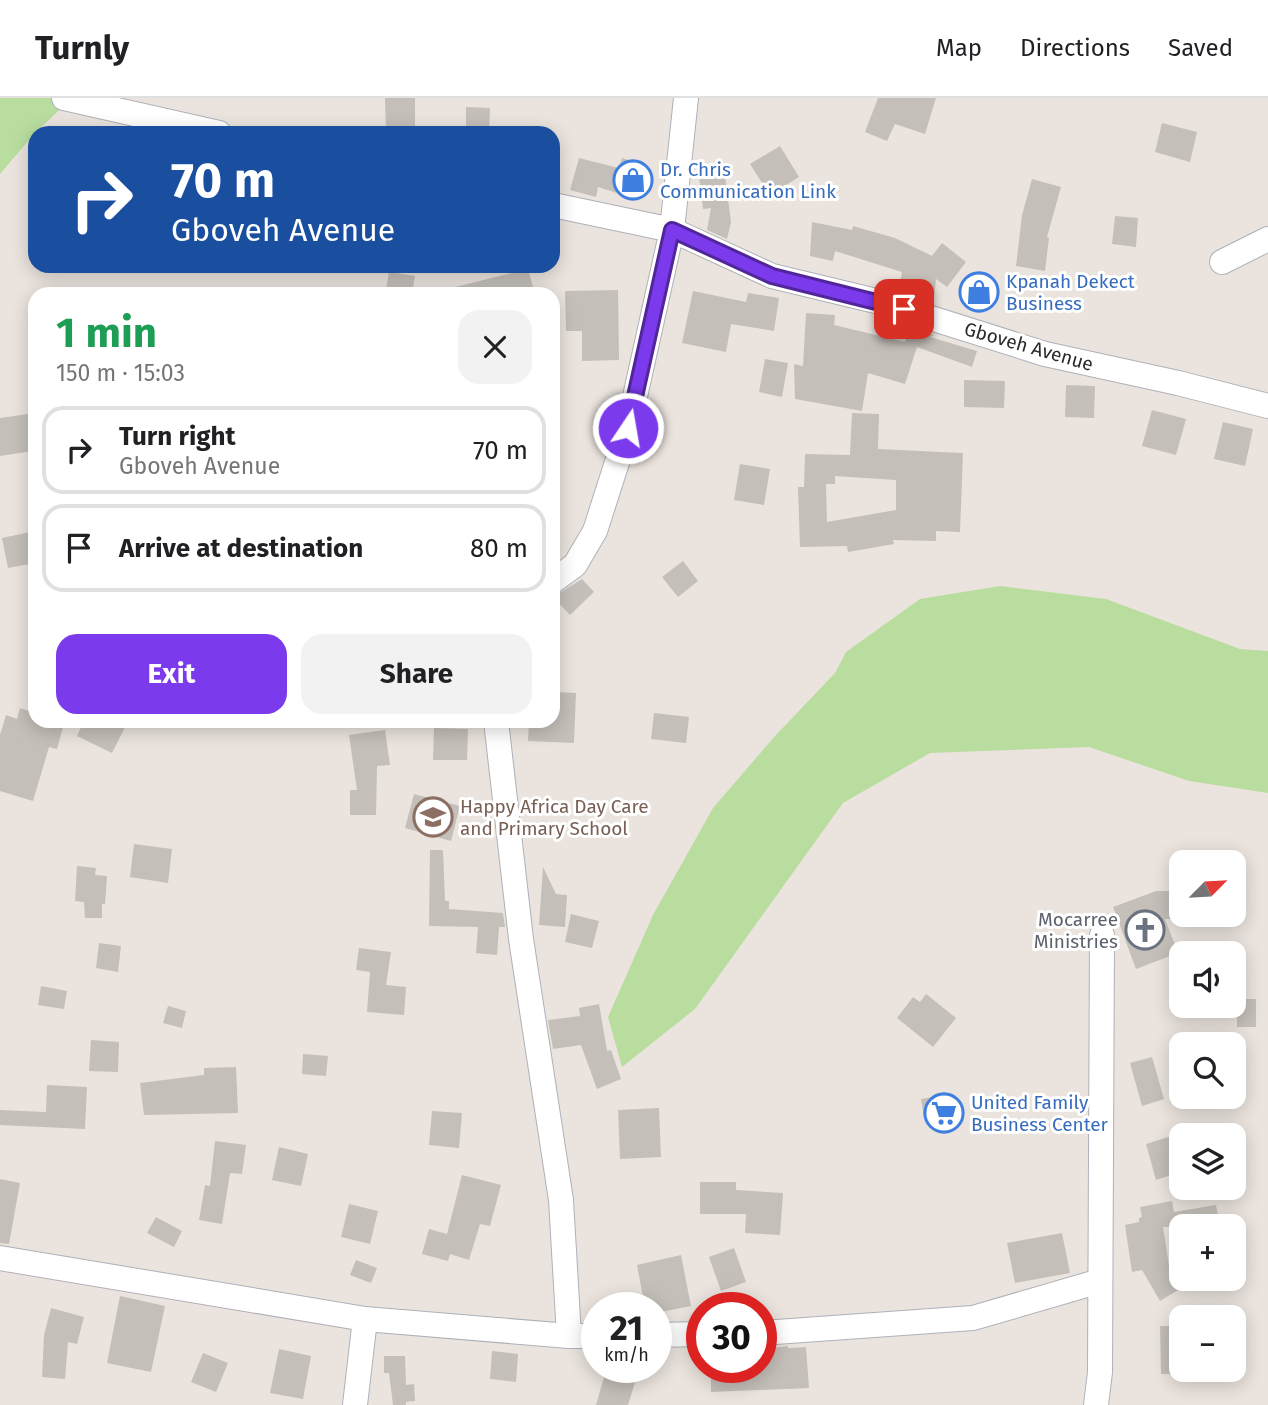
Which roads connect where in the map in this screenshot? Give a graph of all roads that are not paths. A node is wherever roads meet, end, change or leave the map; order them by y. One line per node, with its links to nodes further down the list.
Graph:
1 (64, 98): 3 (street)
2 (686, 98): 5 (street)
3 (188, 126)
4 (560, 206): 5 (street, Gboveh Avenue)
5 (672, 230): 8 (street, Gboveh Avenue); 9 (street)
6 (1268, 240): 7 (street)
7 (1222, 262)
8 (1268, 406)
9 (560, 577)
10 (497, 728): 16 (street)
11 (1102, 934): 13 (street)
12 (0, 1258): 14 (street)
13 (1100, 1282): 15 (street); 19 (street)
14 (365, 1319): 16 (street); 18 (street)
15 (777, 1332)
16 (569, 1336): 17 (street)
17 (581, 1336)
18 (355, 1405)
19 (1096, 1405)

